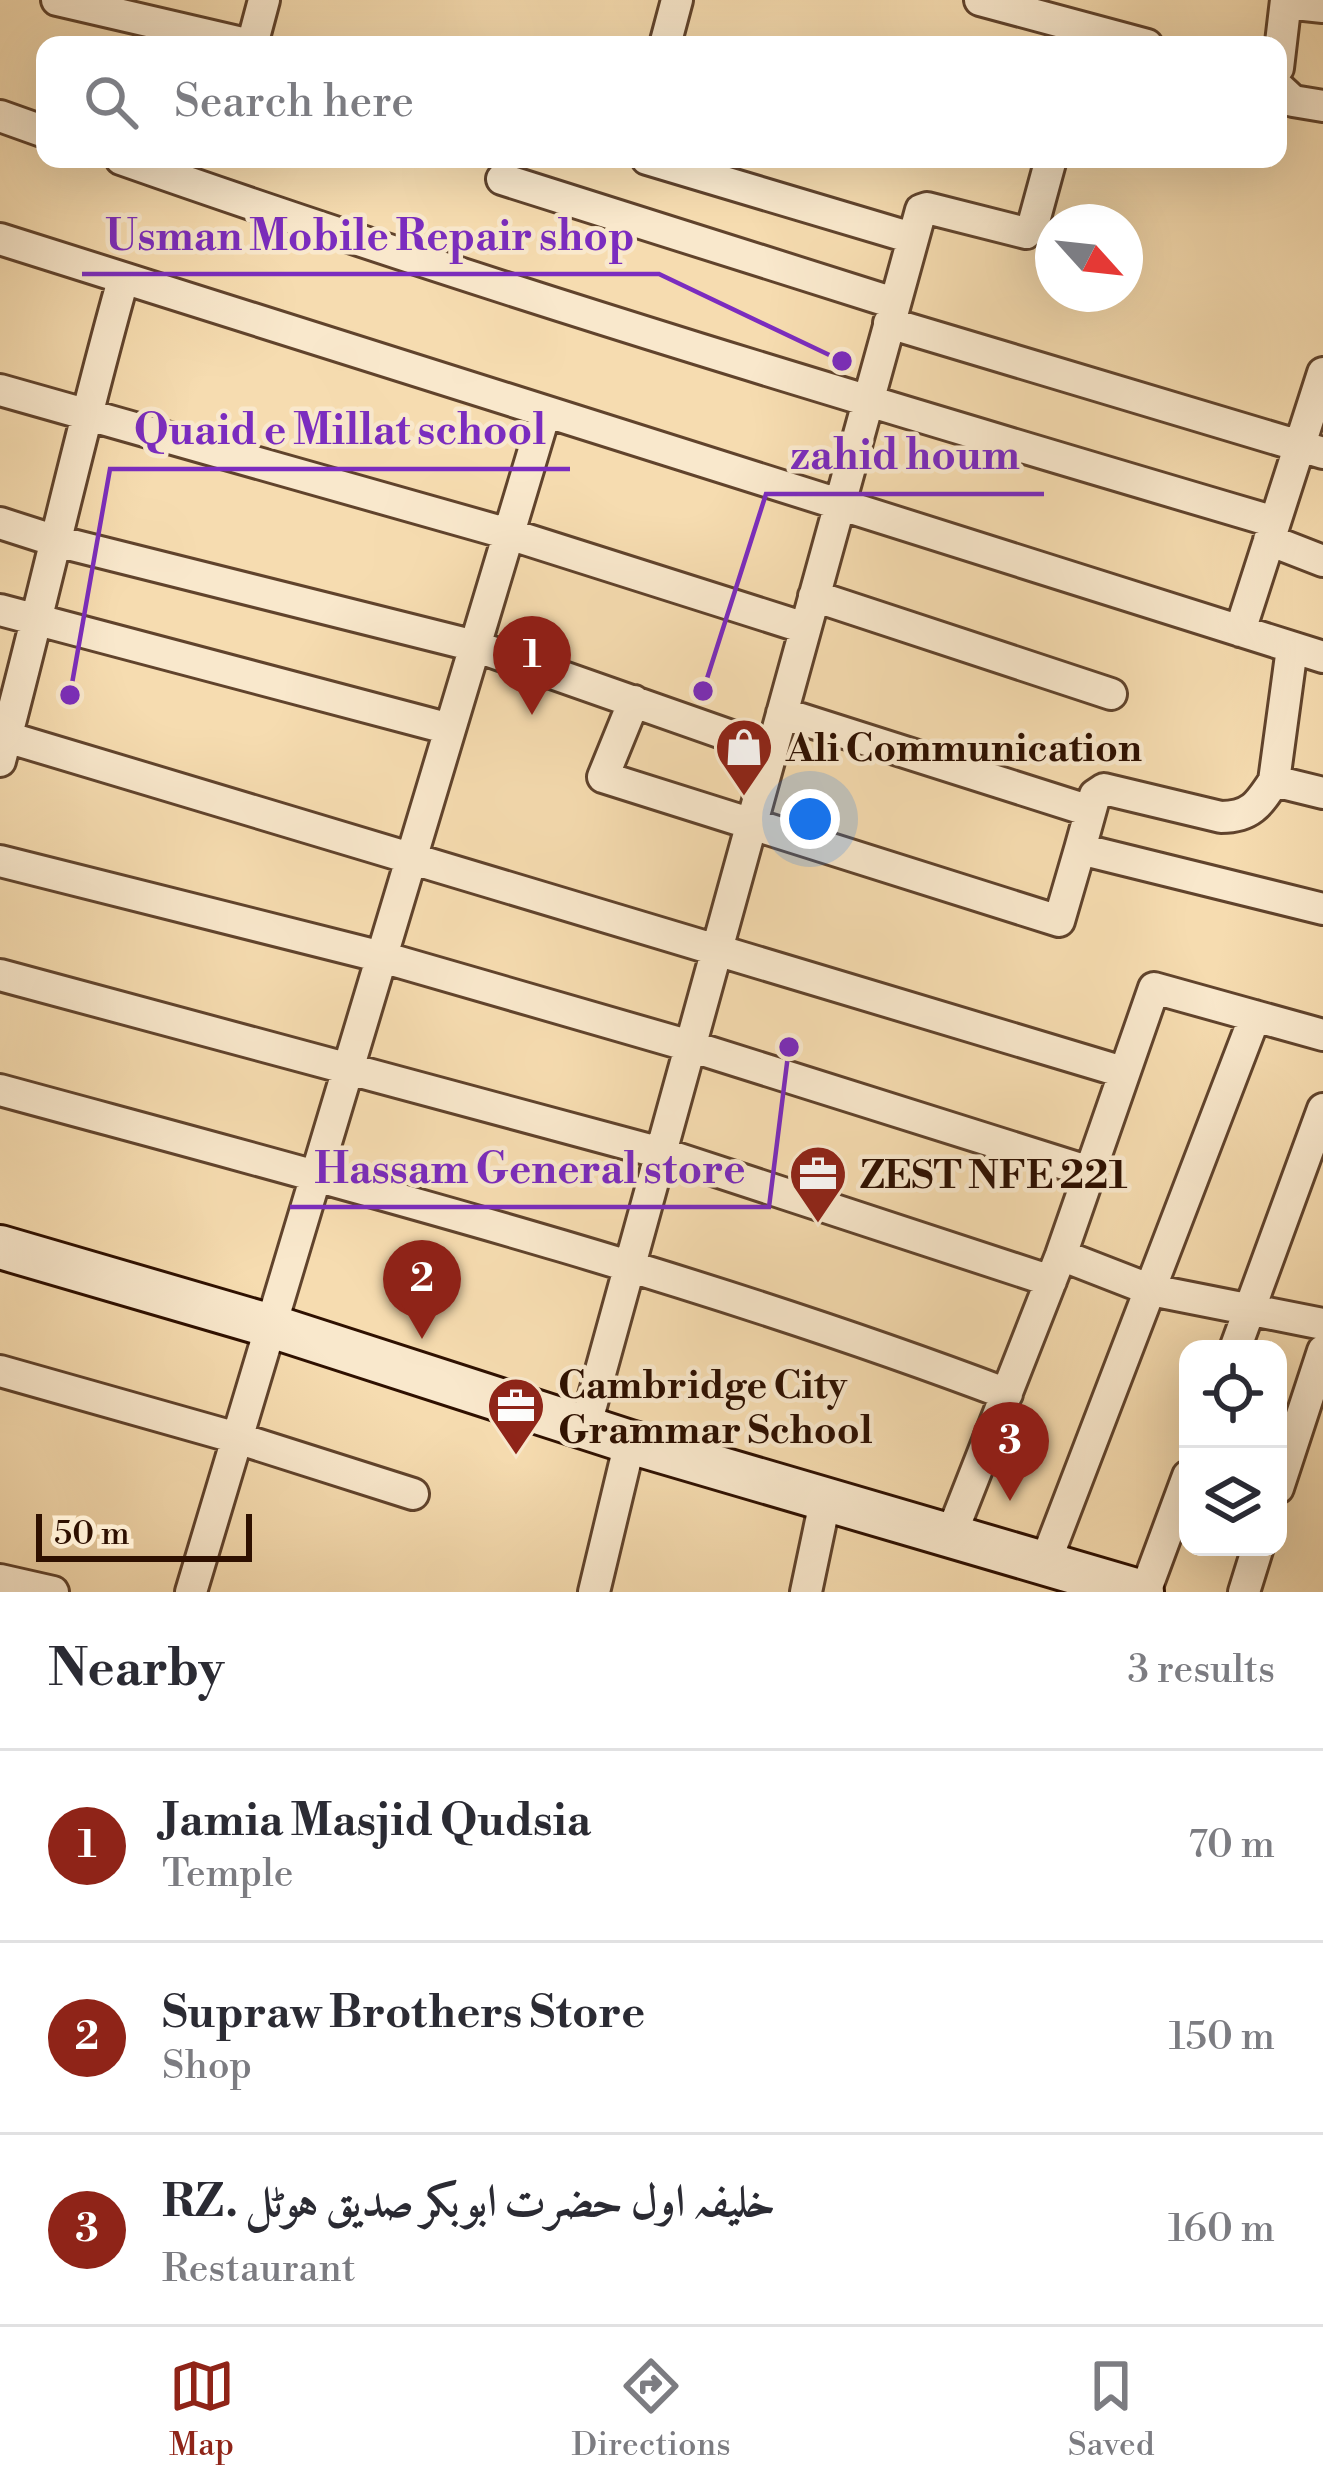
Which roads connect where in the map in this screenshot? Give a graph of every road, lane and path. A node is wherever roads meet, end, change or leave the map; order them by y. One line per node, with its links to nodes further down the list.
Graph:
1 (57, 0): 8 (street)
2 (264, 0): 9 (street)
3 (676, 0): 10 (street)
4 (980, 0): 7 (street)
5 (1286, 1): 6 (street); 12 (street)
6 (1323, 7)
7 (1086, 24): 11 (street)
8 (213, 36)
9 (254, 36)
10 (667, 36)
11 (1121, 36)
12 (1282, 36)
13 (1287, 95): 14 (street)
14 (1323, 106)
15 (0, 116): 16 (street)
16 (36, 129)
17 (146, 168): 27 (street)
18 (677, 168): 22 (street)
19 (1049, 168): 22 (street)
20 (502, 179): 24 (street)
21 (0, 238): 23 (street)
22 (912, 238): 24 (street)
23 (123, 280): 28 (street); 29 (street)
24 (891, 313): 27 (street); 30 (street)
25 (1323, 374): 30 (street)
26 (0, 390): 29 (street)
27 (867, 402): 31 (street); 33 (street)
28 (545, 412): 31 (street); 34 (street)
29 (84, 416): 34 (street); 35 (street)
30 (1311, 450): 33 (street)
31 (838, 505): 37 (street); 41 (street)
32 (0, 523): 35 (street)
33 (1272, 531): 36 (street); 41 (street)
34 (509, 534): 40 (street); 42 (street)
35 (56, 541): 39 (street); 42 (street)
36 (1323, 561)
37 (814, 596): 40 (street); 45 (street)
38 (0, 610): 39 (street)
39 (38, 620): 48 (street); 49 (street)
40 (805, 628): 47 (street)
41 (1240, 631): 43 (street)
42 (476, 646): 46 (street); 48 (street)
43 (1292, 648): 44 (street); 51 (street)
44 (1323, 657)
45 (1112, 694)
46 (634, 701): 50 (street); 54 (street)
47 (782, 712): 50 (street); 53 (street)
48 (450, 729): 56 (street)
49 (2, 745): 56 (street)
50 (771, 750): 54 (street)
51 (1274, 781): 52 (street); 53 (street)
52 (1323, 793)
53 (1090, 811): 55 (street)
54 (751, 825): 55 (street); 59 (street)
55 (1080, 849): 58 (street)
56 (411, 859): 59 (street); 60 (street)
57 (0, 861): 60 (street)
58 (1323, 909)
59 (716, 950): 64 (street); 66 (street)
60 (382, 957): 64 (street); 65 (street)
61 (0, 975): 65 (street)
62 (1255, 1016): 63 (street); 66 (street); 75 (street)
63 (1323, 1034)
64 (690, 1046): 69 (street); 70 (street)
65 (348, 1071): 69 (street); 71 (street)
66 (1123, 1072): 70 (street)
67 (0, 1090): 71 (street)
68 (1323, 1109): 76 (street)
69 (661, 1154): 73 (street); 74 (street)
70 (1090, 1172): 74 (street)
71 (316, 1176): 73 (street); 78 (street)
72 (0, 1247): 78 (street)
73 (629, 1268): 82 (street); 83 (street)
74 (1056, 1268): 75 (street); 82 (street)
75 (1151, 1290): 76 (street); 92 (street)
76 (1248, 1311): 77 (street); 79 (street)
77 (1323, 1324)
78 (271, 1326): 83 (street); 84 (street)
79 (1237, 1340)
80 (1323, 1351): 86 (street)
81 (0, 1372): 84 (street)
82 (1006, 1394): 90 (street)
83 (585, 1428): 85 (street)
84 (237, 1438): 87 (street); 95 (street)
85 (630, 1442): 88 (street); 96 (street)
86 (1287, 1461)
87 (413, 1494)
88 (826, 1497): 90 (street); 97 (street)
89 (1179, 1500): 98 (street)
90 (952, 1535): 92 (street)
91 (1255, 1556): 99 (street)
92 (1045, 1563): 98 (street)
93 (0, 1580): 94 (street)
94 (53, 1592)
95 (191, 1592)
96 (594, 1592)
97 (806, 1592)
98 (1144, 1592)
99 (1244, 1592)

